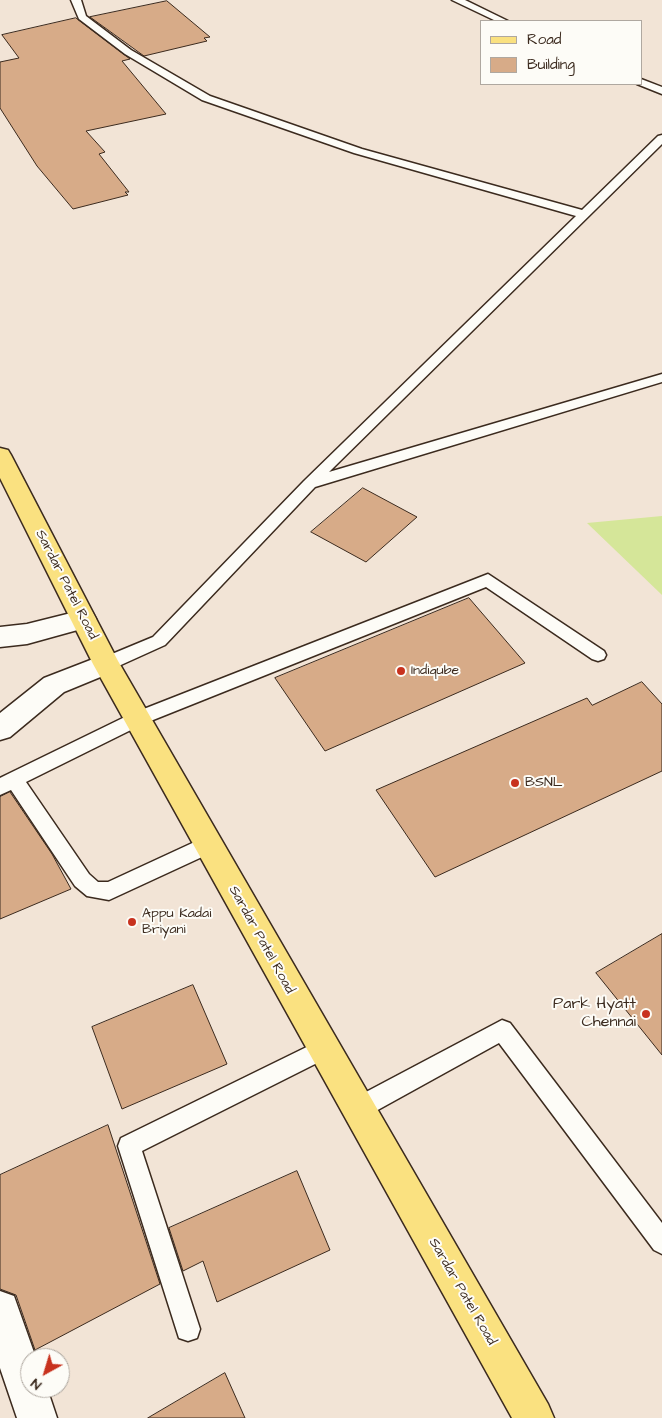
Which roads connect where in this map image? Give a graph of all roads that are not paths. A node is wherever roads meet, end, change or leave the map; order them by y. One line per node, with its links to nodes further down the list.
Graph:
1 (76, 0): 7 (lane)
2 (458, 0): 3 (lane)
3 (501, 20)
4 (642, 82): 5 (lane)
5 (662, 91)
6 (662, 138): 7 (lane)
7 (583, 214): 10 (lane)
8 (662, 378): 10 (lane)
9 (0, 455): 11 (main road, Sardar Patel Road)
10 (309, 484): 14 (lane)
11 (83, 618): 12 (street); 14 (main road, Sardar Patel Road)
12 (0, 637)
13 (598, 655): 15 (lane)
14 (106, 664): 15 (main road, Sardar Patel Road); 16 (street)
15 (137, 719): 17 (lane); 18 (main road, Sardar Patel Road)
16 (0, 729)
17 (7, 783): 18 (lane)
18 (208, 845): 19 (main road, Sardar Patel Road)
19 (323, 1050): 20 (main road, Sardar Patel Road); 23 (lane)
20 (357, 1109): 21 (lane); 25 (main road, Sardar Patel Road)
21 (662, 1242)
22 (1, 1318): 24 (street)
23 (188, 1329)
24 (37, 1418)
25 (534, 1418)

